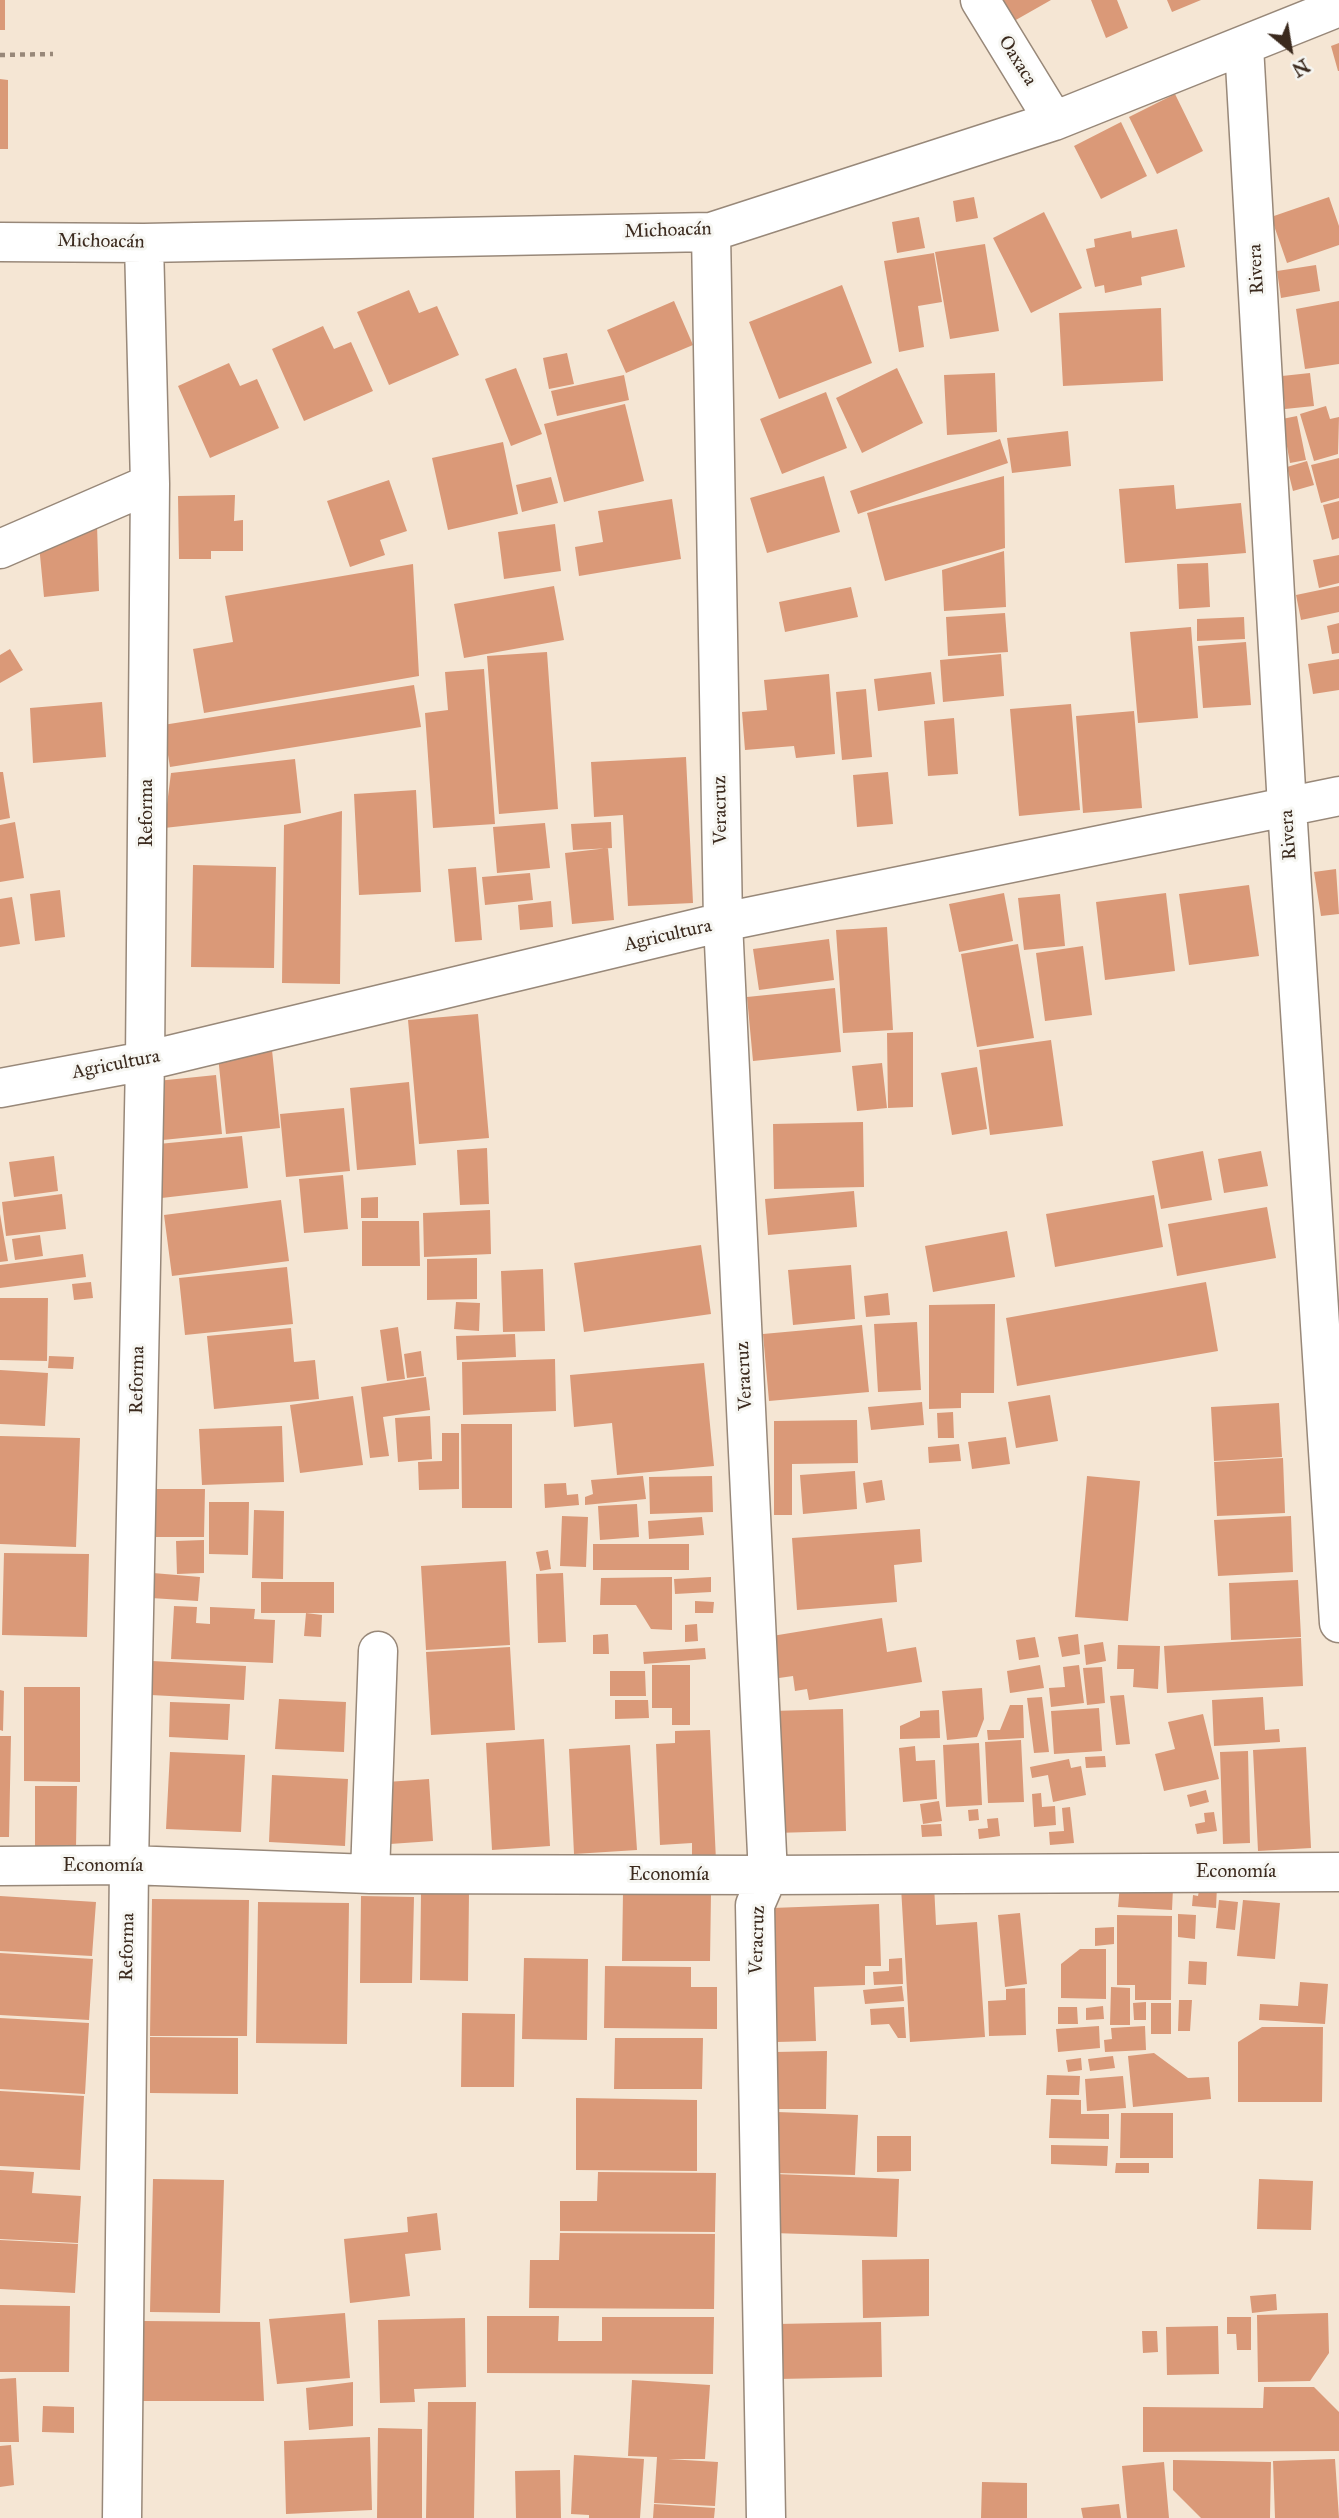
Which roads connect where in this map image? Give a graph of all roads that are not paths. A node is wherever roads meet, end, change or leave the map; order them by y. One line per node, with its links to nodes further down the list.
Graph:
1 (980, 0): 4 (street, Oaxaca)
2 (1339, 7): 3 (street, Michoacán)
3 (1244, 46): 4 (street, Michoacán); 11 (street, Rivera)
4 (1054, 121): 5 (street, Michoacán)
5 (711, 232): 7 (street, Michoacán); 12 (street, Veracruz)
6 (0, 242): 7 (street, Michoacán)
7 (144, 243): 8 (street, Reforma)
8 (150, 484): 9 (street); 13 (street, Reforma)
9 (0, 549)
10 (1339, 796): 11 (street, Agricultura)
11 (1287, 807): 12 (street, Agricultura); 15 (street, Rivera)
12 (723, 922): 13 (street, Agricultura); 21 (street, Veracruz)
13 (145, 1061): 14 (street, Agricultura); 17 (street, Reforma)
14 (0, 1088)
15 (1339, 1623)
16 (377, 1651): 20 (street)
17 (129, 1865): 18 (street, Economía); 20 (street, Economía); 22 (street, Reforma)
18 (0, 1866)
19 (1339, 1871): 21 (street, Economía)
20 (370, 1874): 21 (street, Economía)
21 (768, 1875): 23 (street, Veracruz)
22 (122, 2518)
23 (766, 2518)

